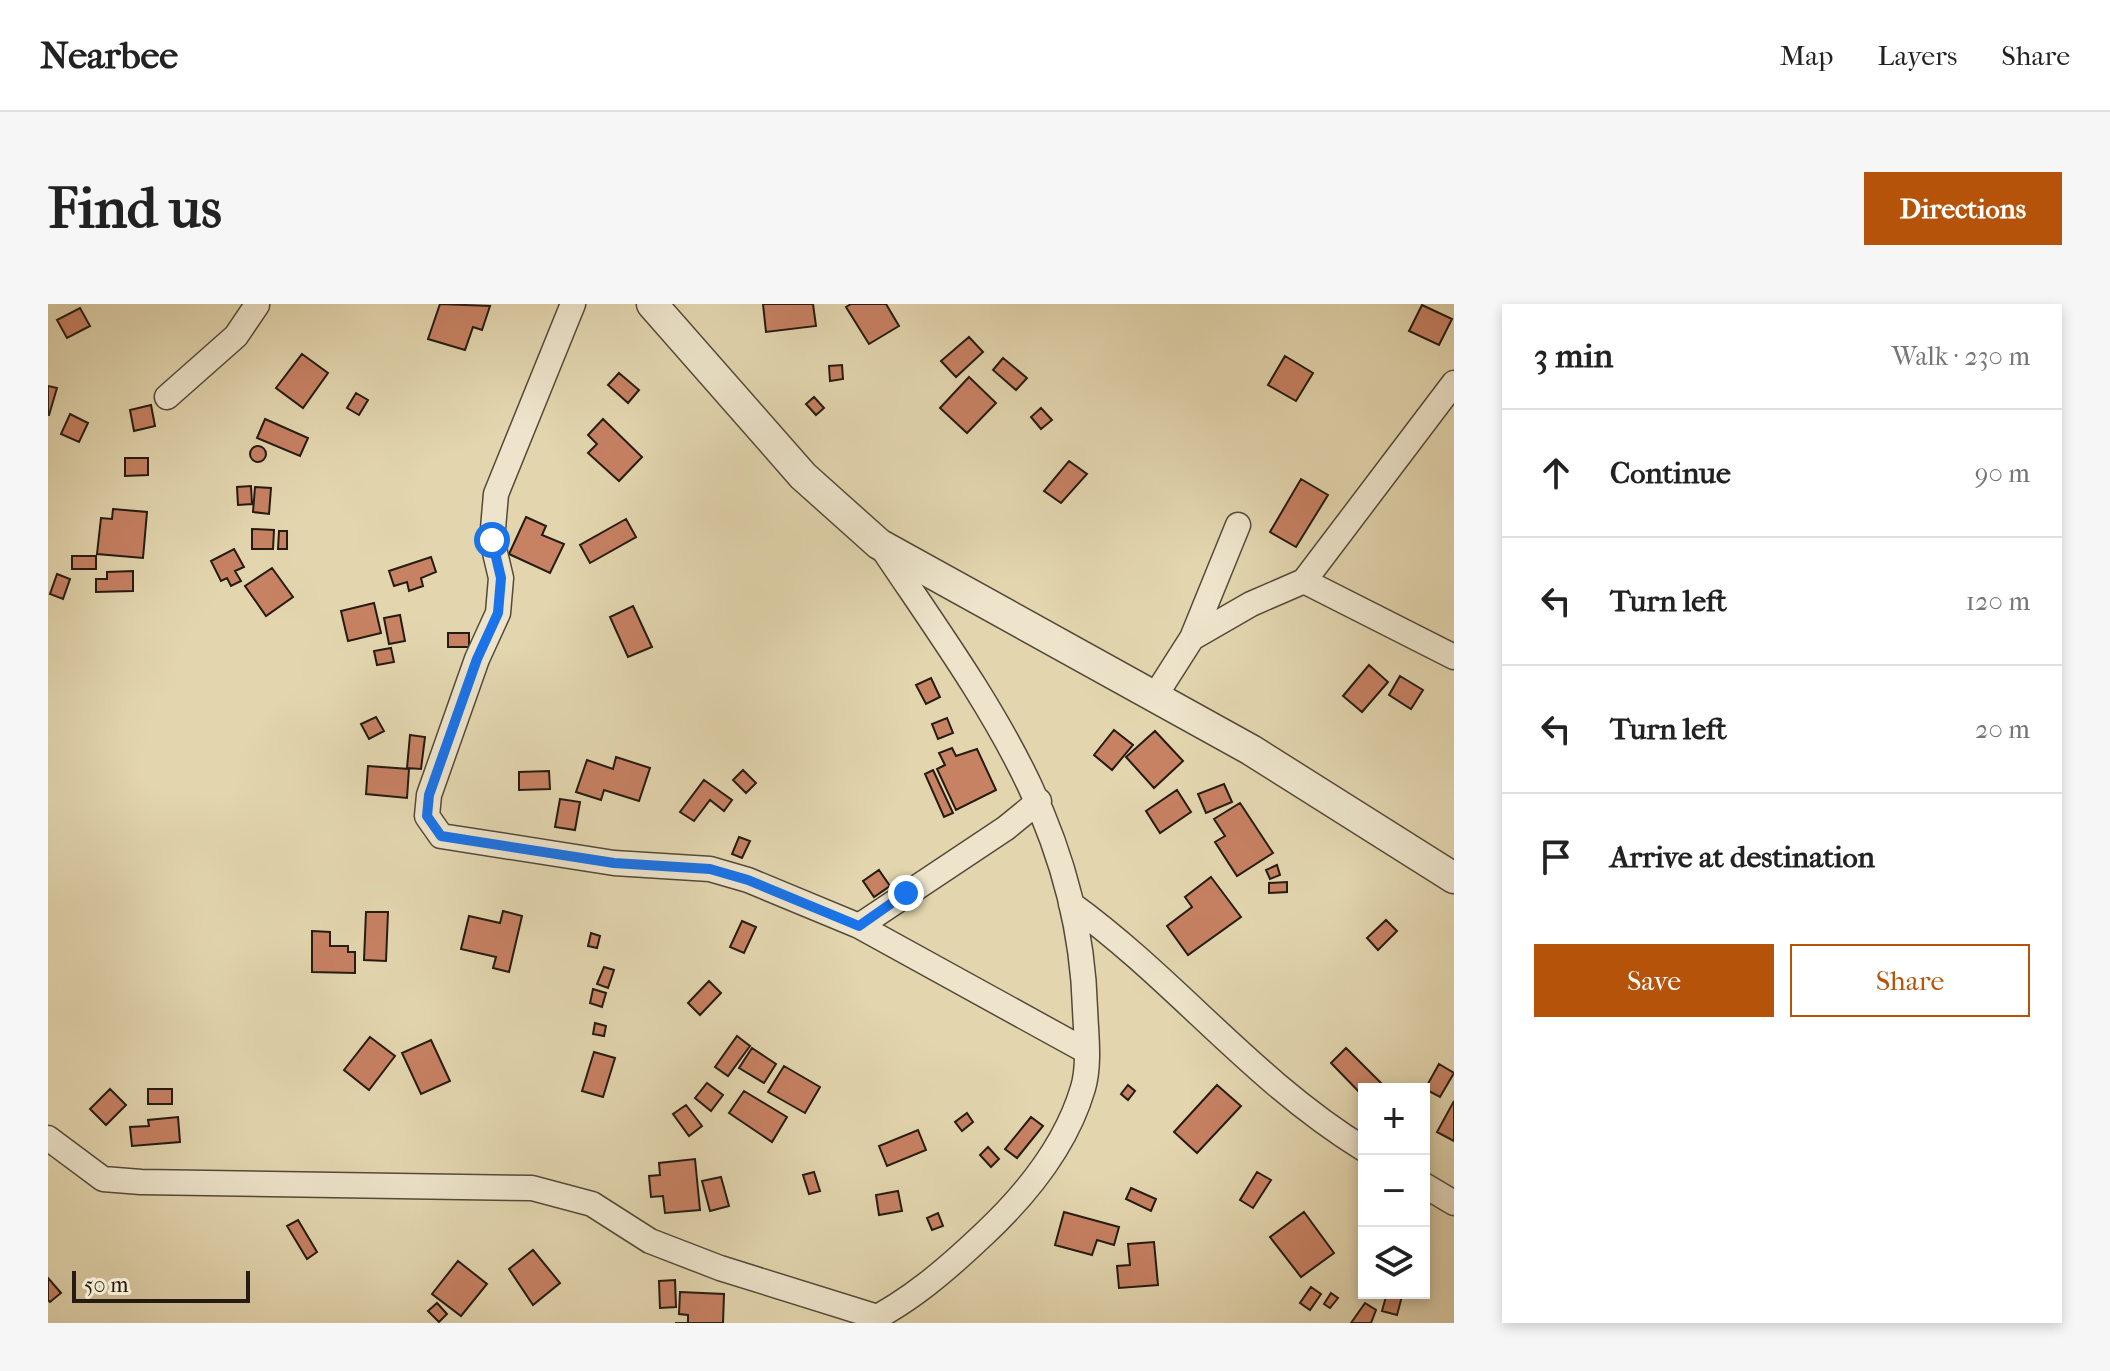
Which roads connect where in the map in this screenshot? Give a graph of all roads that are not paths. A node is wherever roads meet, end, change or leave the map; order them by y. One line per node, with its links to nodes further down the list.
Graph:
1 (258, 304): 5 (street)
2 (573, 304): 15 (street)
3 (652, 304): 7 (street)
4 (1454, 383): 8 (street)
5 (167, 397)
6 (1238, 525): 9 (street)
7 (879, 544): 11 (street); 12 (street)
8 (1304, 581): 9 (street); 10 (street)
9 (1192, 638): 11 (street)
10 (1454, 657)
11 (1155, 696): 13 (street)
12 (1039, 801): 14 (street); 15 (street)
13 (1454, 878)
14 (1071, 904): 16 (street); 18 (street)
15 (859, 926): 16 (street)
16 (1086, 1051): 21 (street)
17 (48, 1138): 21 (street)
18 (1358, 1145)
19 (1430, 1189): 20 (street)
20 (1454, 1203)
21 (872, 1320)

